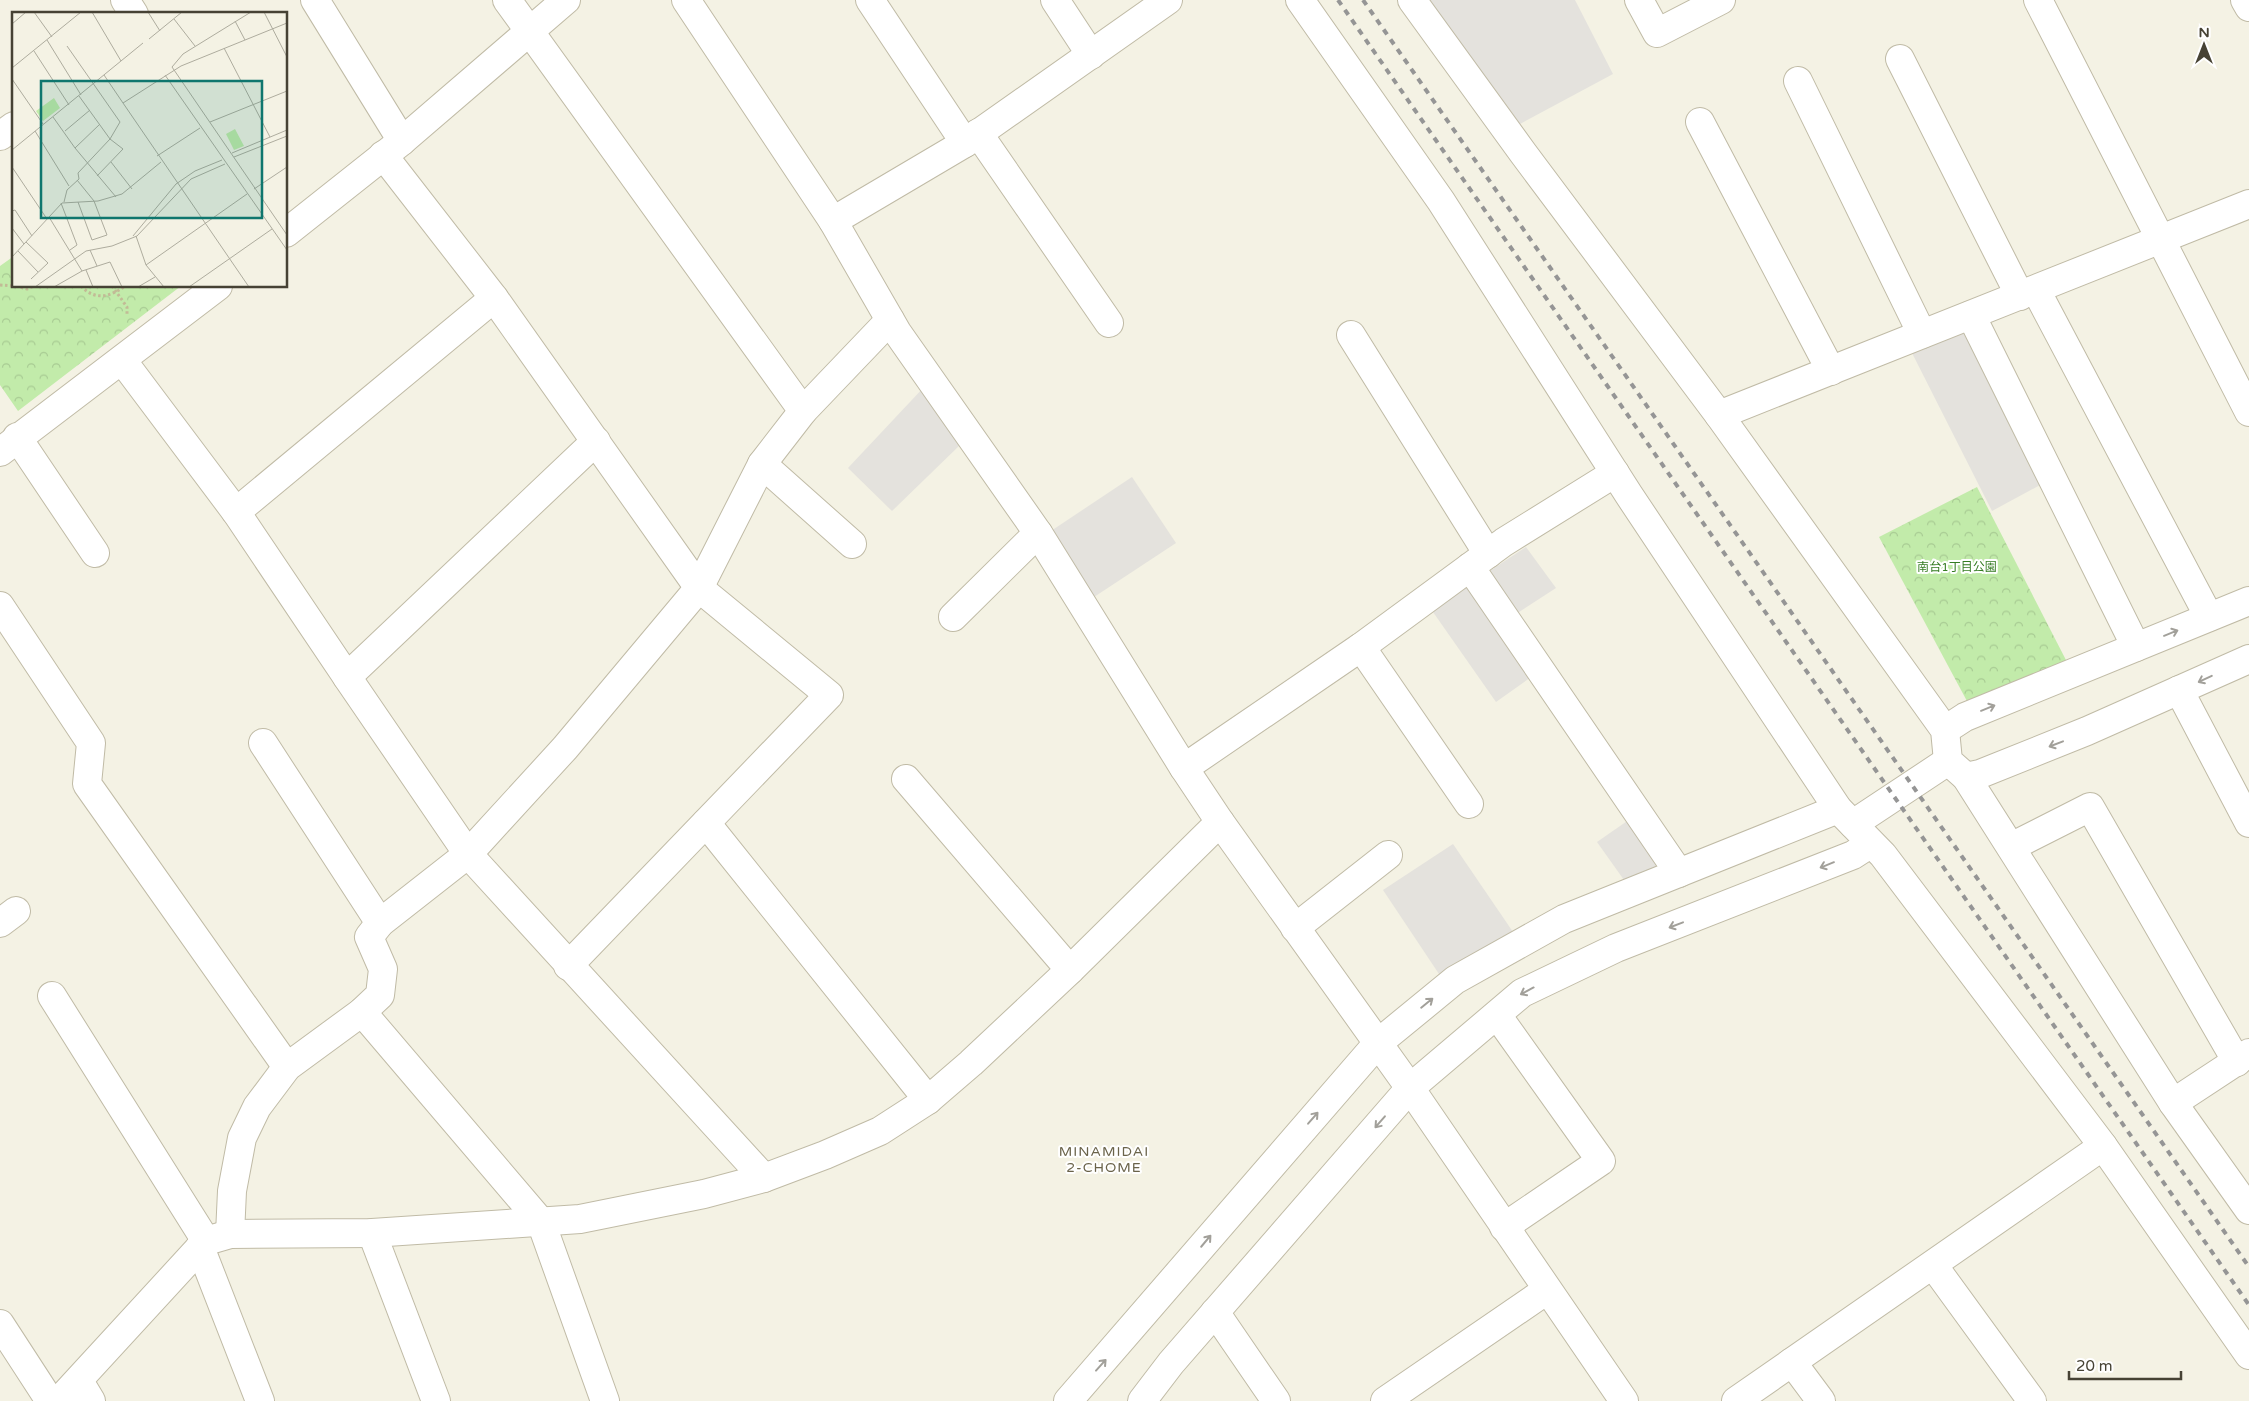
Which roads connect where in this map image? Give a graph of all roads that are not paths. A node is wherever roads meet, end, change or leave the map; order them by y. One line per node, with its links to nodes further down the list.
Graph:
1 (126, 0): 16 (street)
2 (315, 0): 25 (street)
3 (507, 0): 17 (street)
4 (566, 0): 17 (street)
5 (686, 0): 27 (street)
6 (870, 0): 24 (street)
7 (1055, 0): 18 (street)
8 (1168, 0): 18 (street)
9 (1300, 0): 46 (street)
10 (1412, 0): 42 (street)
11 (1639, 0): 12 (street)
12 (1721, 0)
13 (2038, 0): 29 (street)
14 (2245, 0): 15 (street)
15 (2249, 8)
16 (133, 12)
17 (528, 32): 25 (street); 40 (street)
18 (1091, 55): 24 (street)
19 (1900, 59): 31 (street)
20 (1798, 80): 36 (street)
21 (1700, 122): 39 (street)
22 (12, 127): 23 (street)
23 (0, 136)
24 (972, 138): 27 (street); 35 (street)
25 (393, 148): 28 (street); 32 (street)
26 (2249, 204): 29 (street)
27 (833, 221): 34 (street)
28 (288, 231)
29 (2162, 239): 31 (street); 41 (street)
30 (215, 288): 38 (street)
31 (2028, 293): 33 (street); 56 (street)
32 (494, 298): 44 (street); 47 (street)
33 (1971, 315): 36 (street); 58 (street)
34 (890, 320): 40 (street); 48 (street)
35 (1109, 324)
36 (1922, 334): 39 (street)
37 (1351, 335): 51 (street)
38 (122, 360): 43 (street); 47 (street)
39 (1831, 371): 42 (street)
40 (803, 411): 45 (street)
41 (2249, 412)
42 (1719, 415): 62 (street)
43 (8, 438): 50 (street)
44 (596, 441): 52 (street); 60 (street)
45 (762, 464): 49 (street); 52 (street)
46 (1615, 473): 51 (street); 68 (street)
47 (236, 512): 60 (street)
48 (1038, 533): 55 (street); 64 (street)
49 (852, 544)
50 (95, 553)
51 (1479, 560): 57 (street); 76 (street)
52 (699, 588): 70 (street); 74 (street)
53 (2249, 601): 56 (street)
54 (0, 606): 86 (street)
55 (953, 617)
56 (2209, 618): 58 (street, one-way to 56)
57 (1361, 647): 64 (street); 67 (street)
58 (2136, 647): 62 (street, one-way to 58)
59 (2249, 659): 61 (street, one-way to 61)
60 (347, 677): 74 (street)
61 (2179, 690): 65 (street, one-way to 65); 71 (street)
62 (1945, 730): 65 (street)
63 (263, 743): 77 (street)
64 (1184, 768): 69 (street)
65 (1957, 769): 68 (street); 73 (street)
66 (906, 779): 80 (street)
67 (1469, 804)
68 (1846, 816): 72 (street); 76 (street)
69 (1220, 822): 78 (street); 80 (street)
70 (706, 823): 79 (street); 88 (street)
71 (2249, 823)
72 (1870, 844): 83 (street, one-way to 83); 90 (street)
73 (2011, 847): 85 (street); 89 (street)
74 (468, 854): 77 (street); 79 (street)
75 (1388, 855): 78 (street)
76 (1679, 873): 84 (street, one-way to 76)
77 (380, 923): 82 (street)
78 (1296, 928): 84 (street)
79 (568, 966): 91 (street)
80 (1070, 970): 88 (street)
81 (52, 996): 96 (street)
82 (362, 1012): 86 (street); 93 (street)
83 (1497, 1015): 87 (street); 94 (street)
84 (1377, 1044): 87 (street); 110 (street, one-way to 84)
85 (2243, 1057): 89 (street)
86 (286, 1067): 96 (street)
87 (1410, 1088): 94 (street); 99 (street, one-way to 99)
88 (928, 1100): 91 (street)
89 (2173, 1103): 92 (street)
90 (2103, 1146): 97 (street); 101 (street)
91 (764, 1178): 93 (street)
92 (2249, 1210)
93 (540, 1222): 95 (street); 109 (street)
94 (1504, 1227): 98 (street)
95 (372, 1234): 96 (street); 108 (street)
96 (212, 1240): 103 (street); 107 (street)
97 (1933, 1265): 102 (street); 116 (street)
98 (1547, 1290): 112 (street); 113 (street)
99 (1215, 1312): 104 (street); 111 (street)
100 (0, 1324): 105 (street)
101 (2249, 1355)
102 (1792, 1362): 114 (street); 115 (street)
103 (85, 1391): 106 (street)
104 (1147, 1399)
105 (50, 1401)
106 (59, 1401)
107 (260, 1401)
108 (436, 1401)
109 (605, 1401)
110 (1068, 1401)
111 (1276, 1401)
112 (1385, 1401)
113 (1624, 1401)
114 (1736, 1401)
115 (1821, 1401)
116 (2032, 1401)

